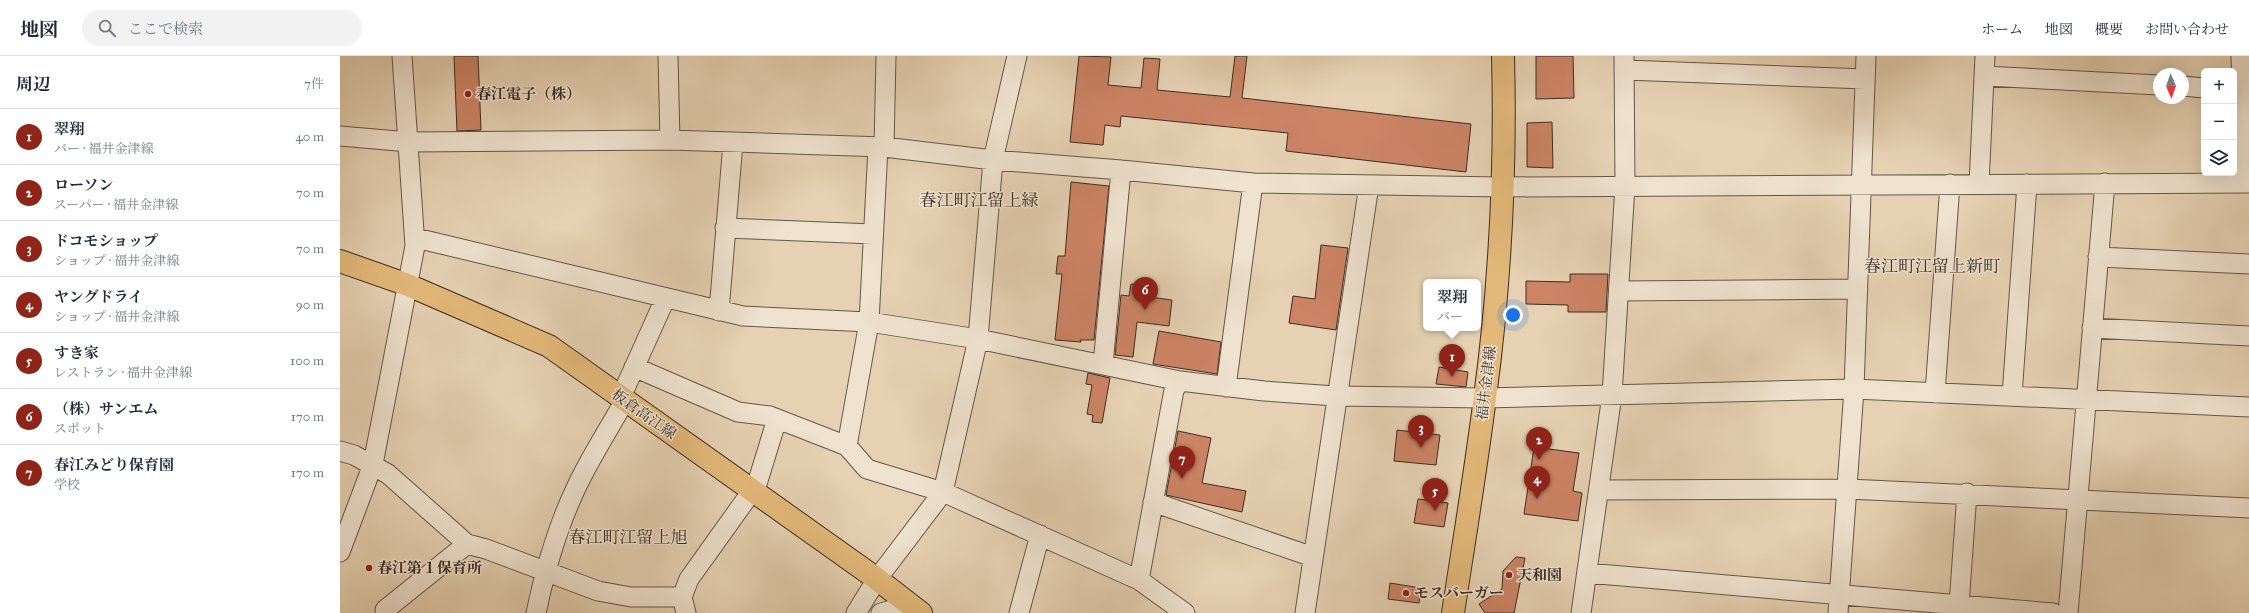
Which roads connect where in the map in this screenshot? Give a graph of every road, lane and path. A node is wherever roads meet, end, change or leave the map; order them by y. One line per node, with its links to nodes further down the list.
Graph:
1 (402, 56): 18 (street)
2 (668, 56): 17 (street)
3 (886, 56): 20 (street)
4 (1018, 56): 21 (street)
5 (1503, 56): 32 (main road, 福井金津線)
6 (1866, 56): 11 (street)
7 (1985, 56): 10 (street)
8 (2242, 56): 15 (street)
9 (1624, 63): 11 (street); 31 (street)
10 (1984, 76): 12 (street); 28 (street)
11 (1865, 78): 26 (street)
12 (2153, 85)
13 (2189, 87): 14 (street)
14 (2201, 88)
15 (2238, 89): 25 (street)
16 (340, 136): 18 (street)
17 (670, 140): 18 (street); 19 (street)
18 (409, 142): 35 (street)
19 (733, 143): 20 (street); 33 (street)
20 (881, 147): 21 (street); 34 (street)
21 (993, 160): 22 (street); 47 (street)
22 (1121, 170): 23 (street); 48 (street)
23 (1253, 183): 30 (street); 51 (street)
24 (2105, 183): 25 (street); 29 (street); 36 (street)
25 (2247, 183)
26 (1861, 184): 27 (street); 31 (street); 40 (street)
27 (1950, 184): 28 (street); 53 (street)
28 (1979, 184): 29 (street)
29 (2027, 184): 56 (street)
30 (1369, 185): 32 (street); 55 (street)
31 (1625, 186): 32 (street); 41 (street)
32 (1502, 187): 57 (main road, 福井金津線)
33 (725, 228): 34 (street); 43 (street)
34 (873, 234): 44 (street)
35 (416, 238): 39 (street); 42 (street)
36 (2098, 257): 38 (street); 45 (street)
37 (340, 261): 39 (main road, 板倉高江線)
38 (2249, 264)
39 (408, 285): 58 (main road, 板倉高江線); 64 (street)
40 (1858, 289): 41 (street); 52 (street)
41 (1619, 291): 54 (street)
42 (665, 299): 43 (street); 49 (street)
43 (719, 311): 44 (street)
44 (869, 322): 47 (street); 62 (street)
45 (2092, 328): 46 (street); 59 (street)
46 (2249, 336)
47 (978, 339): 48 (street); 68 (street)
48 (1103, 365): 50 (street)
49 (634, 368): 58 (street); 61 (street)
50 (1180, 381): 51 (street); 71 (street)
51 (1226, 387): 55 (street)
52 (1854, 389): 53 (street); 54 (street); 65 (street)
53 (1936, 393): 56 (street)
54 (1612, 395): 57 (street); 66 (street)
55 (1336, 396): 57 (street); 76 (street)
56 (2012, 396): 59 (street)
57 (1485, 398): 92 (main road, 福井金津線)
58 (623, 399): 67 (main road, 板倉高江線); 77 (street)
59 (2086, 400): 60 (street); 70 (street)
60 (2249, 408)
61 (777, 419): 62 (street); 67 (street)
62 (847, 446): 68 (street)
63 (340, 451): 64 (street)
64 (373, 464): 74 (street); 75 (street)
65 (1848, 488): 66 (street); 69 (street); 81 (street)
66 (1599, 490): 78 (street)
67 (752, 491): 79 (main road, 板倉高江線); 82 (street)
68 (943, 492): 73 (street); 79 (street)
69 (1967, 494): 70 (street); 83 (street)
70 (2078, 498): 72 (street); 95 (street)
71 (1153, 502): 76 (street); 80 (street)
72 (2249, 508)
73 (1040, 535): 80 (street); 89 (street)
74 (467, 544): 77 (street); 85 (street)
75 (340, 552)
76 (1313, 557): 91 (street)
77 (545, 571): 82 (street); 86 (street)
78 (1587, 573): 81 (street); 93 (street)
79 (877, 579): 84 (main road, 板倉高江線); 87 (street)
80 (1139, 580): 90 (street)
81 (1839, 604): 83 (street)
82 (684, 605)
83 (1959, 605): 94 (street)
84 (916, 609): 88 (street)
85 (388, 613)
86 (536, 613)
87 (856, 613)
88 (881, 613)
89 (1019, 613)
90 (1185, 613)
91 (1305, 613)
92 (1454, 613)
93 (1581, 613)
94 (2053, 613)
95 (2068, 613)

